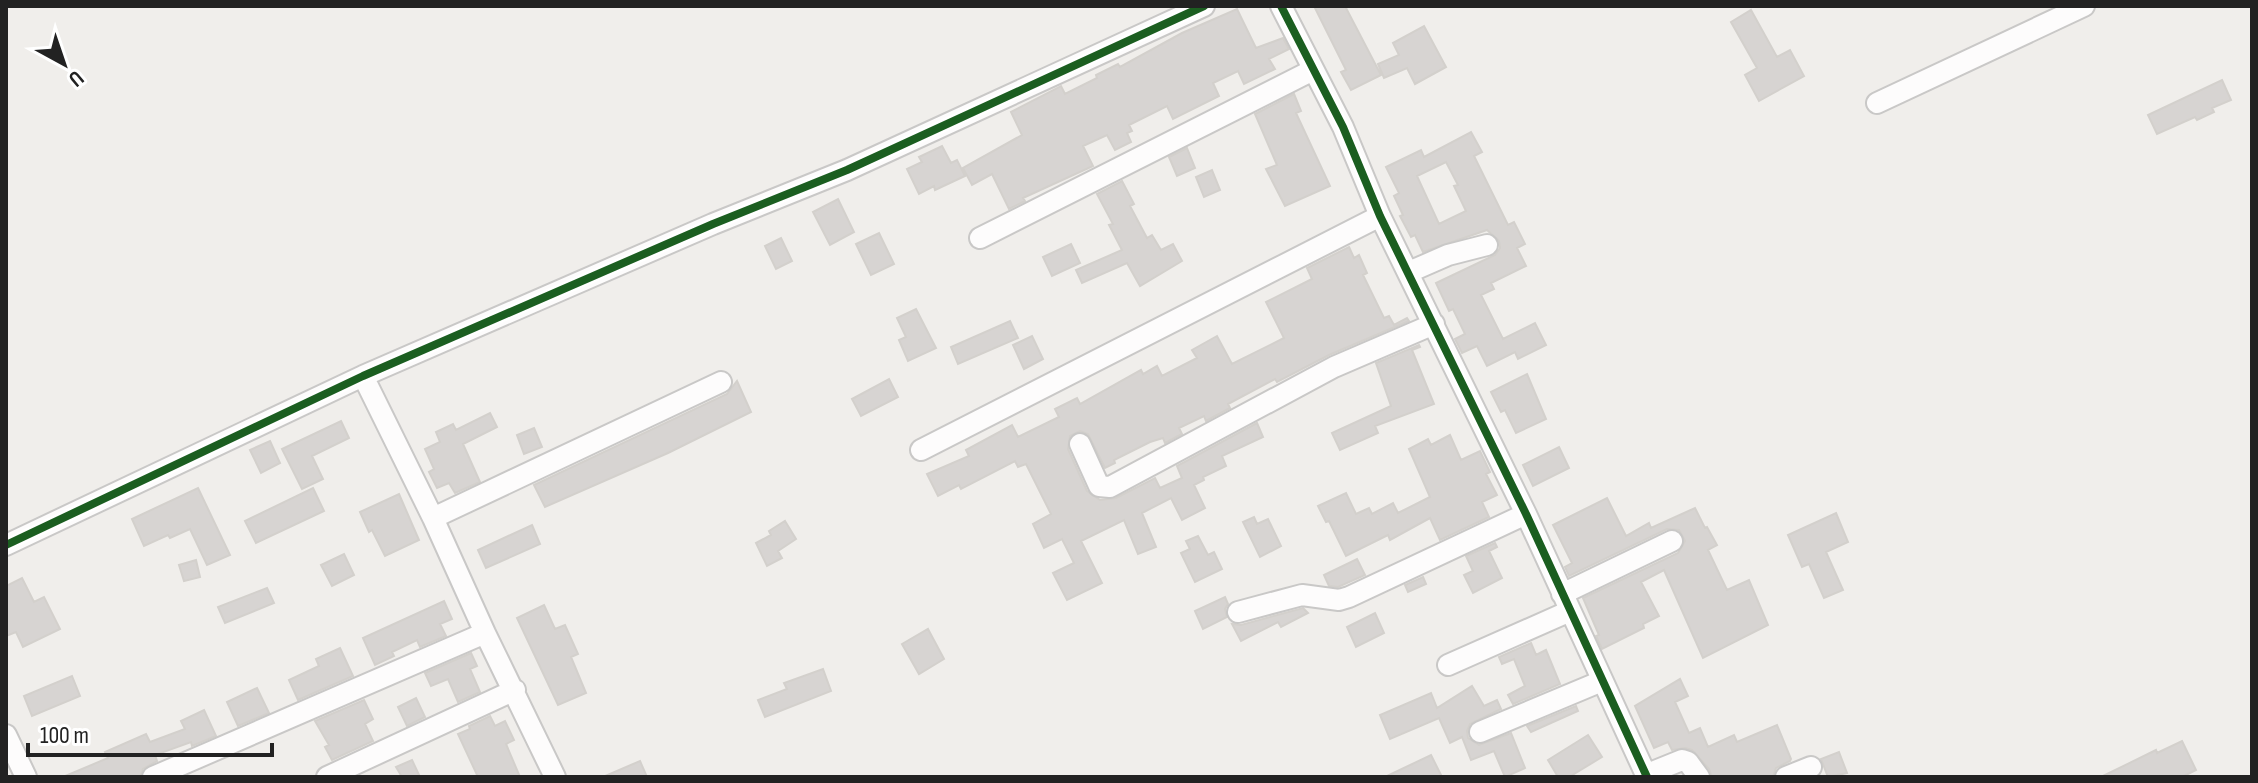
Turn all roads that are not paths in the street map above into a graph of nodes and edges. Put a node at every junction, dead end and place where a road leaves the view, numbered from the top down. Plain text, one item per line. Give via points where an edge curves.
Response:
1 (1204, 6) edge
2 (1281, 6) edge
3 (2084, 6) edge
4 (1313, 70) junction
5 (1877, 103) dead end
6 (1380, 216) junction
7 (980, 238) dead end
8 (1487, 245) dead end
9 (1409, 272) junction
10 (1434, 324) junction
11 (363, 376) junction
12 (721, 382) dead end
13 (1080, 444) dead end
14 (921, 450) dead end
15 (1526, 514) junction
16 (433, 518) junction
17 (1672, 541) dead end
18 (6, 545) edge
19 (1566, 603) junction
20 (1238, 612) dead end
21 (485, 633) junction
22 (1448, 665) dead end
23 (1602, 681) junction
24 (515, 690) junction
25 (1480, 732) dead end
26 (6, 735) edge
27 (1811, 767) dead end
28 (546, 774) edge
29 (1646, 776) edge
30 (26, 777) edge
31 (153, 777) edge
32 (327, 777) edge
33 (1699, 777) edge
34 (1786, 777) edge

1 - 11 street via 847,170
2 - 4 street
3 - 5 street
4 - 6 street
4 - 7 street
6 - 9 street
6 - 14 street
8 - 9 street
9 - 10 street
10 - 13 street via 1334,367 1110,487 1099,486 1094,479
10 - 15 street
11 - 16 street
11 - 18 street
12 - 16 street
15 - 19 street
15 - 20 street via 1349,597 1286,597
16 - 21 street
17 - 19 street
19 - 22 street
19 - 23 street
21 - 24 street
21 - 31 street
23 - 25 street
23 - 29 street
24 - 28 street
24 - 32 street
26 - 30 street
27 - 34 street
29 - 33 street via 1682,760

